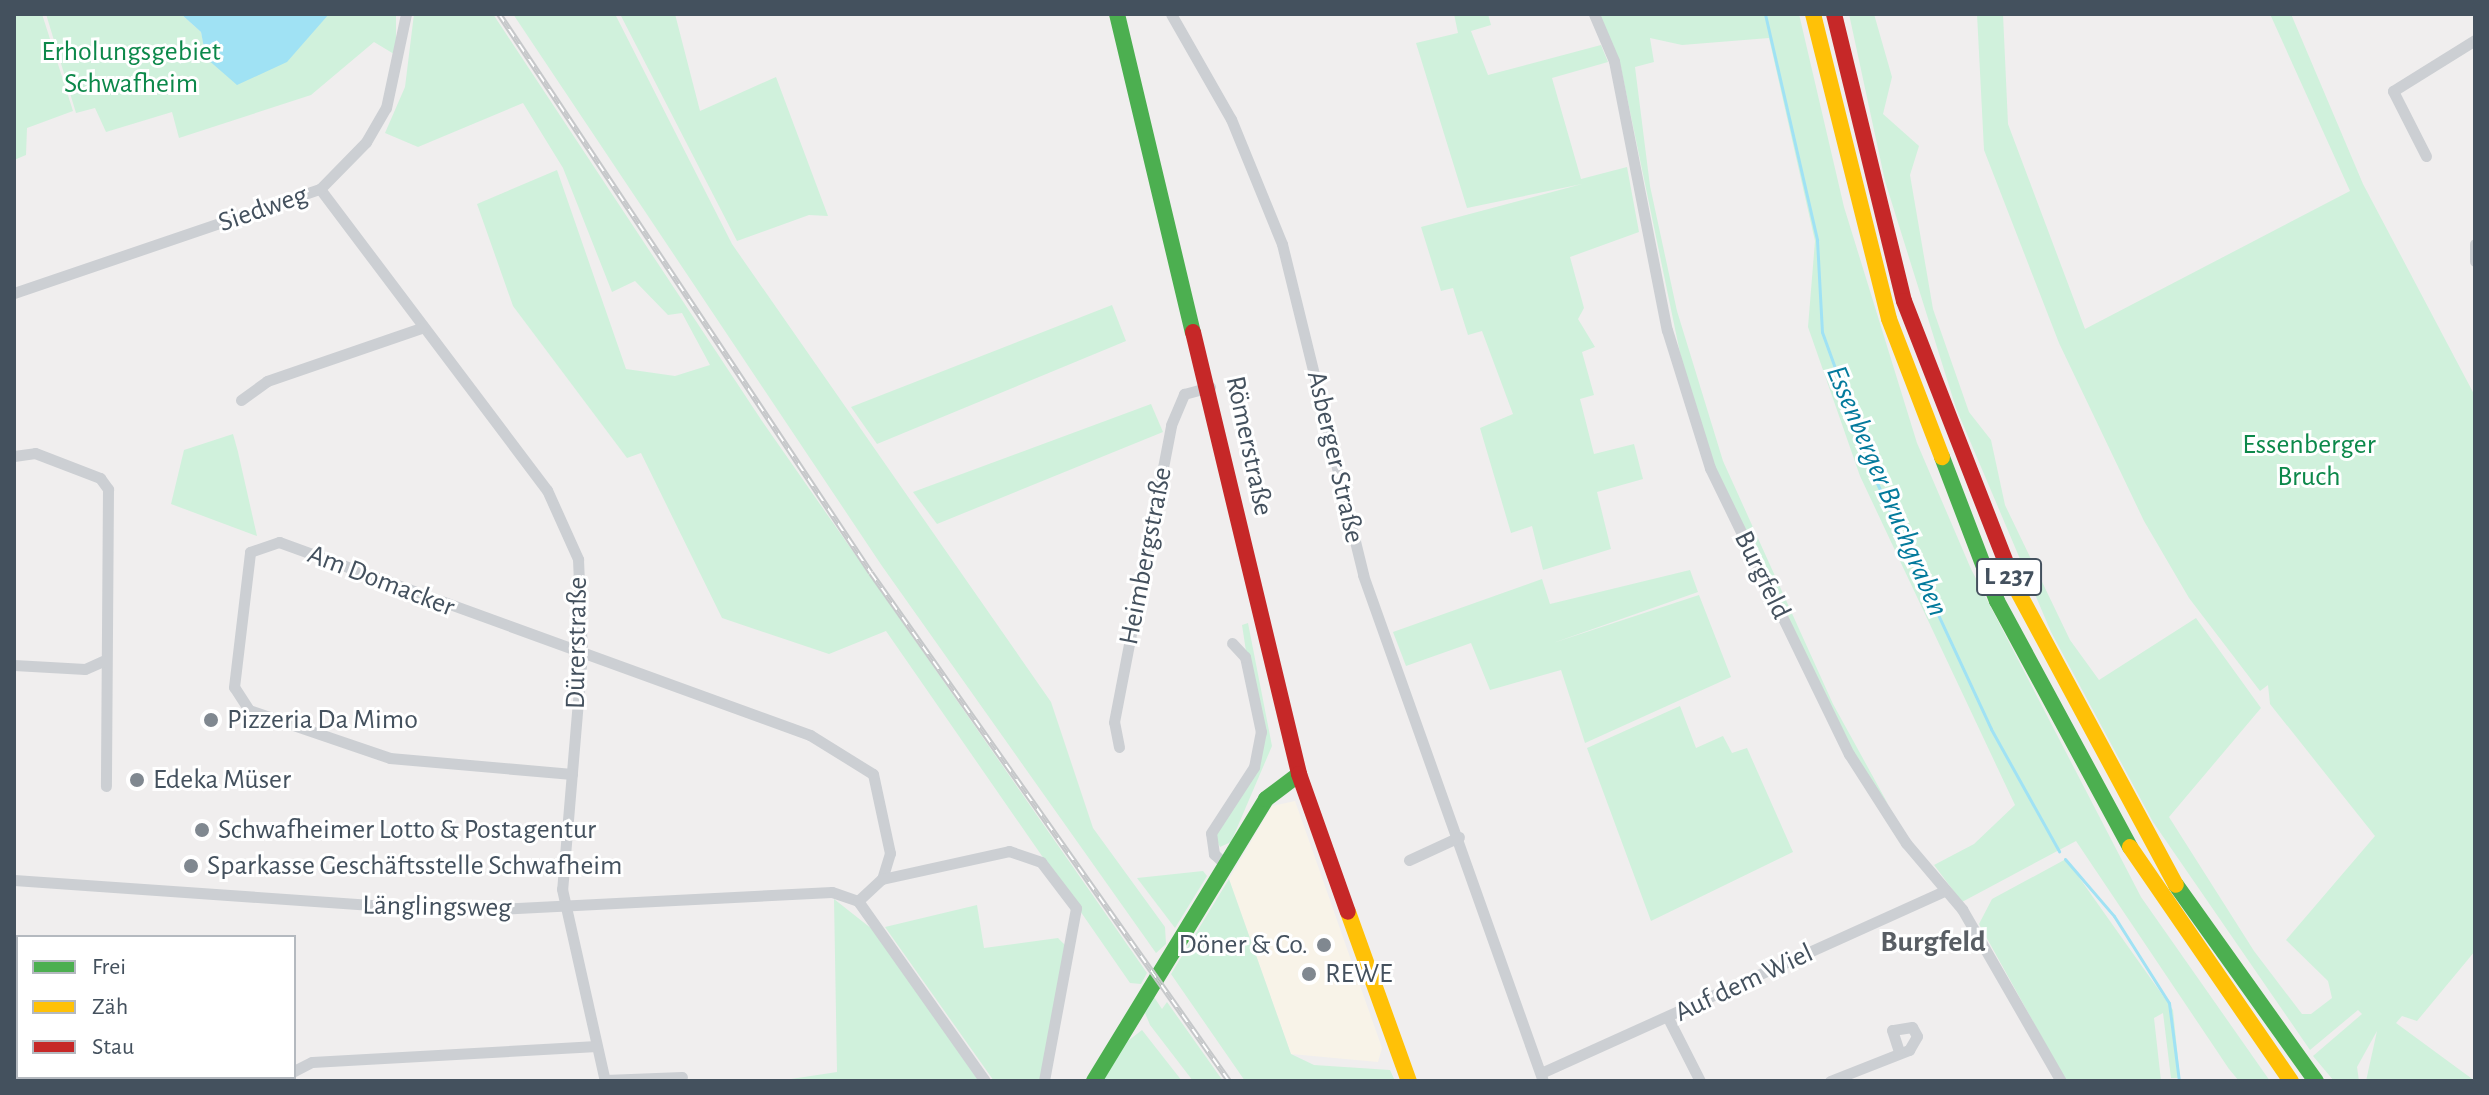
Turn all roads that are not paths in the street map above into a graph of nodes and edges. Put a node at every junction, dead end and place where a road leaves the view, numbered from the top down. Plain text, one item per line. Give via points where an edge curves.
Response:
1 (406, 14) edge
2 (1117, 14) edge
3 (1171, 14) edge
4 (1594, 14) edge
5 (1813, 14) edge
6 (1834, 14) edge
7 (2475, 40) edge
8 (2426, 156) dead end
9 (320, 189) junction
10 (2475, 244) edge
11 (2475, 261) edge
12 (14, 293) edge
13 (421, 328) junction
14 (1210, 387) junction
15 (241, 400) dead end
16 (14, 456) edge
17 (1232, 643) dead end
18 (582, 653) junction
19 (103, 661) junction
20 (14, 665) edge
21 (1119, 747) dead end
22 (572, 774) junction
23 (1299, 774) junction
24 (106, 786) dead end
25 (1459, 837) junction
26 (1409, 860) dead end
27 (1227, 866) junction
28 (882, 879) junction
29 (14, 880) edge
30 (1945, 891) junction
31 (858, 901) junction
32 (566, 907) junction
33 (1668, 1018) junction
34 (597, 1046) junction
35 (1898, 1049) dead end
36 (296, 1070) edge
37 (682, 1077) dead end
38 (1542, 1077) edge
39 (605, 1081) edge
40 (985, 1081) edge
41 (1044, 1081) edge
42 (1094, 1081) edge
43 (1409, 1081) edge
44 (1700, 1081) edge
45 (1830, 1081) edge
46 (2061, 1081) edge
47 (2291, 1081) edge
48 (2316, 1081) edge

1 - 9 street, Siedweg via 386,108 366,142
2 - 14 main road, Römerstraße
3 - 25 street, Asberger Straße via 1210,78 1286,255 1363,575
4 - 30 street, Burgfeld via 1614,61 1667,330 1710,468 1849,754
5 - 47 main road, L 237 via 1889,319 1991,587 2125,842
6 - 48 main road, L 237 via 1904,301 2021,603 2174,882
7 - 8 street via 2393,91
9 - 12 street, Siedweg
9 - 13 street, Dürerstraße
10 - 11 street
13 - 15 street via 267,381
13 - 18 street, Dürerstraße via 559,508 580,573
14 - 21 street, Heimbergstraße via 1184,394 1171,425 1114,722
14 - 23 main road, Römerstraße
16 - 19 street via 35,453 100,478 108,489 110,647
17 - 27 street via 1245,657 1261,732 1254,767 1211,833 1214,854
18 - 22 street, Dürerstraße
18 - 22 street, Am Domacker via 279,542 262,543 245,561 234,687 249,710 390,758
18 - 28 street, Am Domacker via 810,735 862,764 877,784 890,853
19 - 20 street via 85,669
19 - 24 street
22 - 32 street, Dürerstraße
23 - 27 main road via 1266,799
23 - 43 main road, Römerstraße
25 - 26 street
25 - 38 street, Asberger Straße
27 - 42 main road
28 - 31 street
28 - 41 street via 1009,851 1025,852 1049,871 1076,908
29 - 32 street, Länglingsweg via 378,908
30 - 33 street, Auf dem Wiel
30 - 46 street, Burgfeld
31 - 32 street, Länglingsweg via 816,890
31 - 40 street
32 - 34 street, Dürerstraße
33 - 38 street, Auf dem Wiel
33 - 44 street
34 - 36 street via 312,1062
34 - 39 street, Dürerstraße
35 - 45 street
37 - 39 street, Dürerstraße

